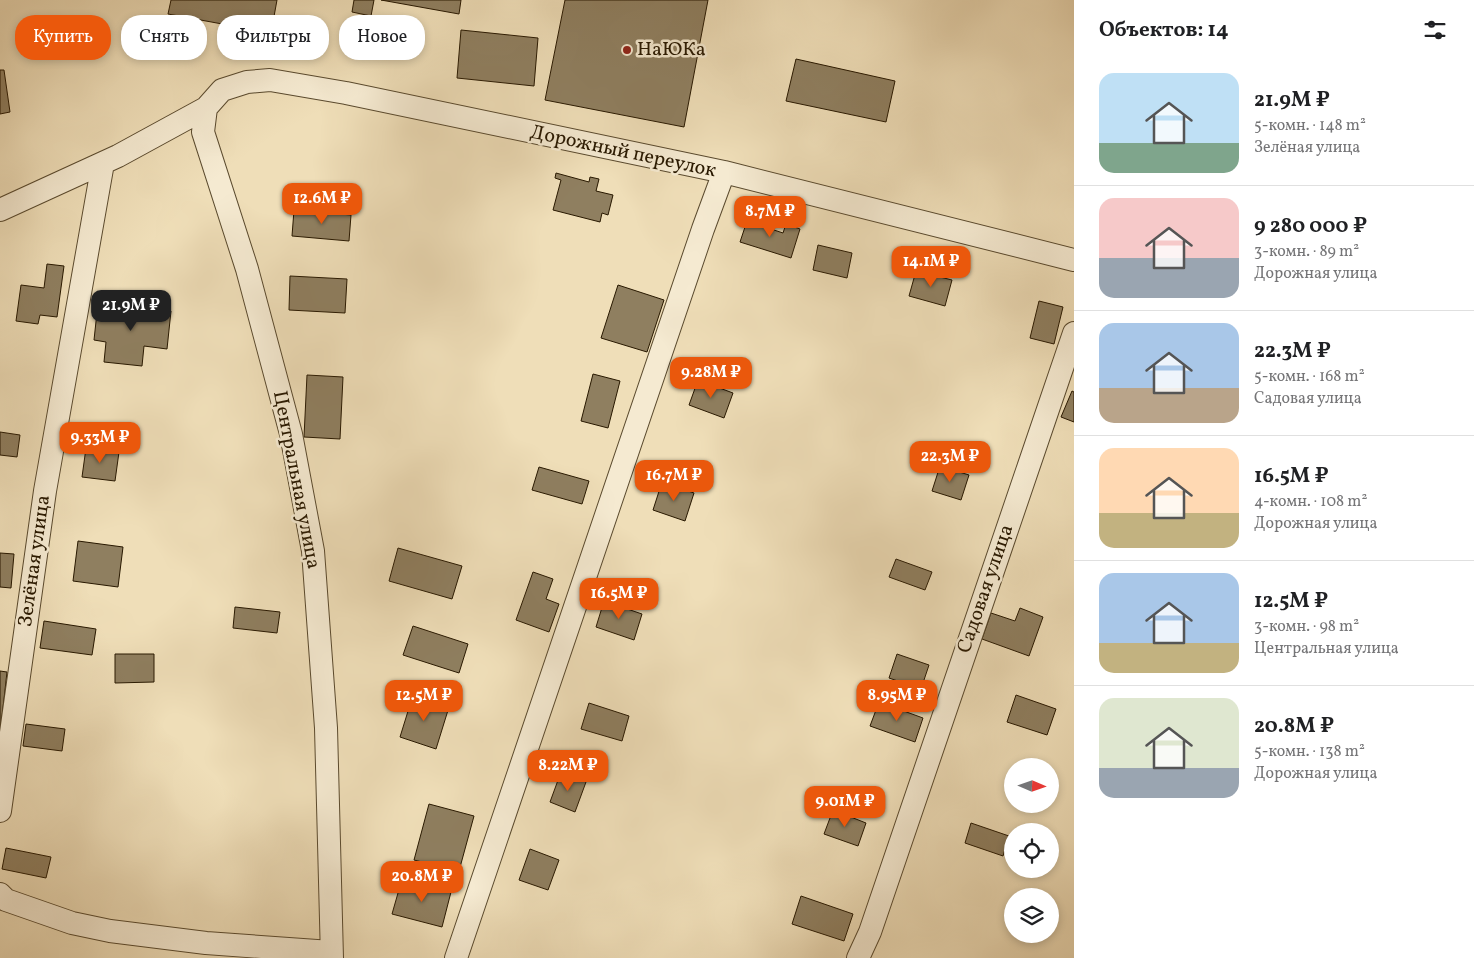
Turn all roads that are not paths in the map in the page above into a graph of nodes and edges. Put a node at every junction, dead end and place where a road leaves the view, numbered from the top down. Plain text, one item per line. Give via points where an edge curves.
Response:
1 (206, 108) junction
2 (103, 163) junction
3 (724, 172) junction
4 (0, 210) edge
5 (1074, 260) edge
6 (1074, 333) edge
7 (0, 811) edge
8 (2, 900) edge
9 (332, 955) edge
10 (456, 958) edge
11 (858, 958) edge

1 - 2 street, Дорожный переулок
1 - 3 street, Дорожный переулок via 222,90 247,82 270,80
1 - 9 street, Центральная улица via 204,132 247,269 291,434 313,551 326,728
2 - 4 street, Дорожный переулок
2 - 7 street, Зелёная улица via 45,492
3 - 5 street, Дорожный переулок
3 - 10 street
6 - 11 street, Садовая улица via 870,932
8 - 9 street via 72,923 110,931

